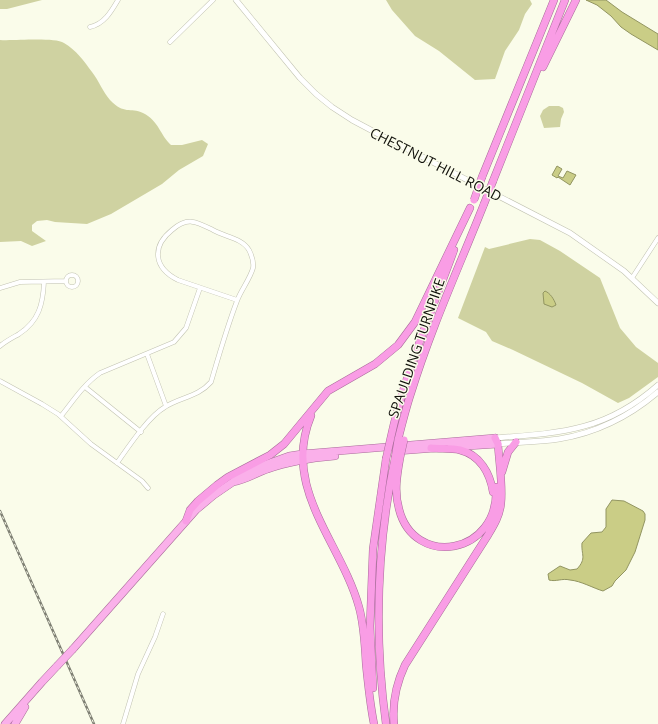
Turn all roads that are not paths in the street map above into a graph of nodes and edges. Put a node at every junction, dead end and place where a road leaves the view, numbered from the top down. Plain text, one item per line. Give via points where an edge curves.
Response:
1 (118, 0) edge
2 (213, 0) edge
3 (236, 0) edge
4 (554, 0) edge
5 (565, 0) edge
6 (576, 0) edge
7 (90, 27) dead end
8 (170, 42) dead end
9 (522, 106) junction
10 (470, 208) junction
11 (658, 238) edge
12 (632, 278) junction
13 (66, 281) dead end
14 (44, 282) junction
15 (0, 288) edge
16 (200, 288) junction
17 (237, 300) junction
18 (658, 303) edge
19 (0, 346) edge
20 (147, 354) junction
21 (0, 381) edge
22 (658, 385) edge
23 (85, 387) junction
24 (658, 392) edge
25 (316, 405) junction
26 (166, 406) junction
27 (61, 416) junction
28 (141, 432) junction
29 (496, 442) junction
30 (516, 442) junction
31 (432, 448) junction
32 (303, 456) junction
33 (398, 458) junction
34 (117, 463) junction
35 (148, 488) dead end
36 (501, 488) junction
37 (493, 513) junction
38 (186, 521) junction
39 (163, 614) dead end
40 (33, 693) junction
41 (5, 724) edge
42 (15, 724) edge
43 (122, 724) edge
44 (374, 724) edge
45 (377, 724) edge
46 (386, 724) edge
47 (394, 724) edge

1 - 7 street via 104,20
2 - 8 street
3 - 12 street, CHESTNUT HILL ROAD via 300,78 332,107 384,137 570,233
4 - 10 highway, SPAULDING TURNPIKE, bridge
5 - 9 highway, SPAULDING TURNPIKE
6 - 9 highway
9 - 33 highway, SPAULDING TURNPIKE, bridge via 419,370 411,393
10 - 25 highway via 415,322 406,334 379,361 328,391
10 - 45 highway, SPAULDING TURNPIKE, bridge via 426,321 402,394 386,459 373,549 371,588 371,663
11 - 12 street
12 - 18 street, CHESTNUT HILL ROAD
13 - 14 street
14 - 15 street via 20,282
14 - 19 street via 42,304 36,316 24,330
16 - 17 street
16 - 17 street via 170,276 157,256 159,246 167,233 187,221 201,224 240,241 249,251 253,269
16 - 20 street via 182,334 174,342
17 - 26 street via 211,382 204,390
20 - 23 street via 100,373
20 - 26 street
21 - 27 street
22 - 29 street via 630,406 588,426 571,431
23 - 27 street
23 - 28 street
24 - 30 street via 624,415 592,430 557,439
25 - 32 highway via 304,435
25 - 38 highway via 284,444 270,455 217,485 190,510
26 - 28 street via 155,414
27 - 34 street via 91,444
28 - 34 street
29 - 30 street
29 - 31 highway
29 - 32 highway
29 - 36 highway
29 - 37 highway via 496,505
30 - 36 highway via 506,457
31 - 32 highway
31 - 37 highway via 459,450 479,461 491,480
32 - 38 highway via 289,456 241,475 196,510
32 - 44 highway via 303,469 310,496 359,606
33 - 37 highway via 398,509 404,522 420,539 445,547 463,544 481,532
33 - 46 highway, SPAULDING TURNPIKE via 385,515 380,581 380,656
34 - 35 street
36 - 47 highway via 501,504 495,523 401,674 394,698
38 - 40 highway, bridge
39 - 43 street via 138,674
40 - 41 highway
40 - 42 highway

